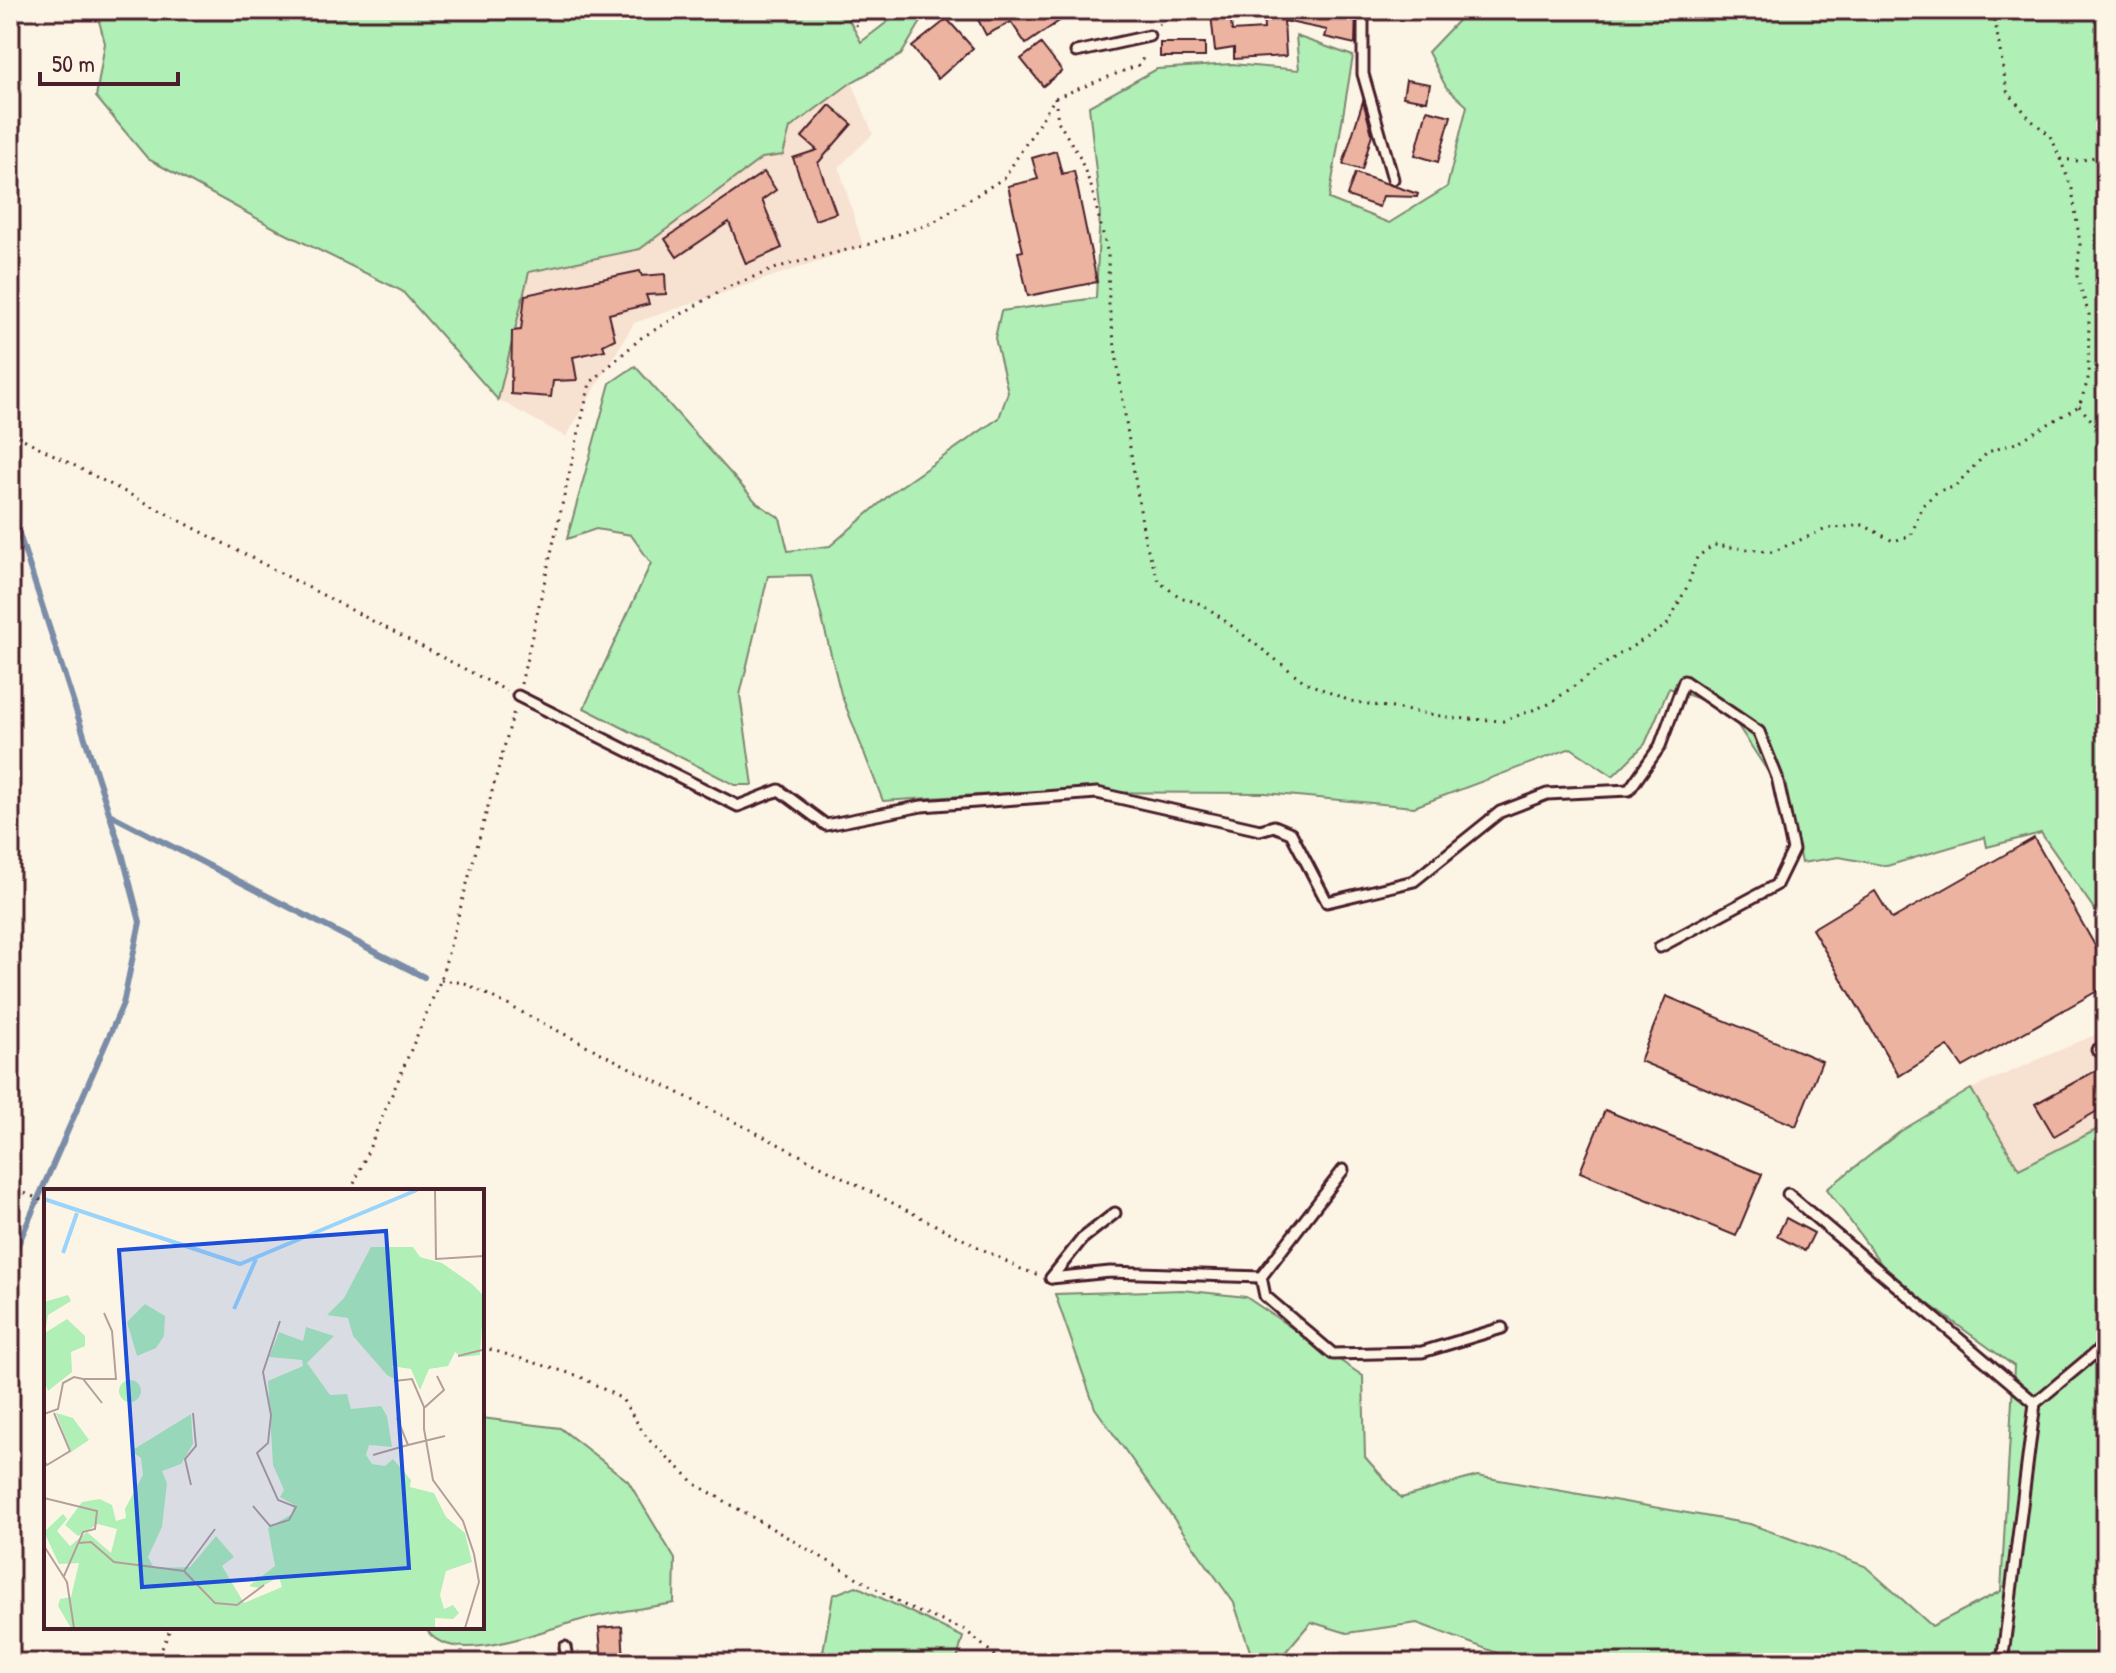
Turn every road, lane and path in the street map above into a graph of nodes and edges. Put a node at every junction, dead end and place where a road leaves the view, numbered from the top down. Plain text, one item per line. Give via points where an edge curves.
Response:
1 (860, 10) edge
2 (1171, 10) edge
3 (1363, 10) edge
4 (1993, 10) edge
5 (856, 26) dead end
6 (1149, 36) junction
7 (1076, 52) dead end
8 (1055, 98) junction
9 (2106, 154) edge
10 (2060, 159) junction
11 (1393, 179) dead end
12 (2079, 406) junction
13 (10, 432) edge
14 (2106, 437) edge
15 (518, 696) junction
16 (1660, 947) dead end
17 (441, 979) junction
18 (1343, 1170) dead end
19 (10, 1187) edge
20 (352, 1189) edge
21 (1788, 1194) dead end
22 (44, 1201) edge
23 (1115, 1213) dead end
24 (1261, 1277) junction
25 (1051, 1278) junction
26 (1502, 1328) dead end
27 (2106, 1344) edge
28 (484, 1348) edge
29 (2035, 1403) junction
30 (170, 1629) edge
31 (565, 1647) dead end
32 (156, 1663) edge
33 (568, 1663) edge
34 (1004, 1663) edge
35 (2002, 1663) edge

1 - 5 path
2 - 6 path
3 - 11 lane via 1363,74
4 - 10 path via 2007,91 2051,136
6 - 7 lane
6 - 8 path via 1141,64
8 - 12 path via 1058,121 1091,186 1108,254 1109,306 1128,435 1145,541 1159,582 1204,605 1305,682 1350,701 1503,721 1549,704 1667,625 1697,557 1714,545 1772,552 1826,529 1863,525 1893,541 1911,536 1922,506 1938,491 1954,487 1988,452 2016,443
8 - 15 path via 1004,178 932,223 725,288 641,338 590,383
9 - 10 path via 2079,161
10 - 12 path via 2072,189 2080,244 2077,276 2089,315 2088,380
12 - 14 path
13 - 15 path
15 - 16 lane via 738,806 779,790 826,825 922,806 1097,793 1260,830 1274,826 1291,833 1327,902 1414,881 1500,812 1547,794 1629,790 1660,746 1684,681 1759,732 1777,777 1793,850 1776,885
15 - 17 path
17 - 20 path
17 - 25 path via 465,983 1021,1269
18 - 24 lane
19 - 22 path
21 - 29 lane
23 - 25 lane via 1082,1239
24 - 25 lane via 1110,1272
24 - 26 lane via 1265,1296 1333,1354 1422,1352
27 - 29 lane
28 - 34 path via 579,1376 622,1399 647,1438 697,1485 911,1609 965,1630
29 - 35 lane
30 - 32 path
31 - 33 lane

